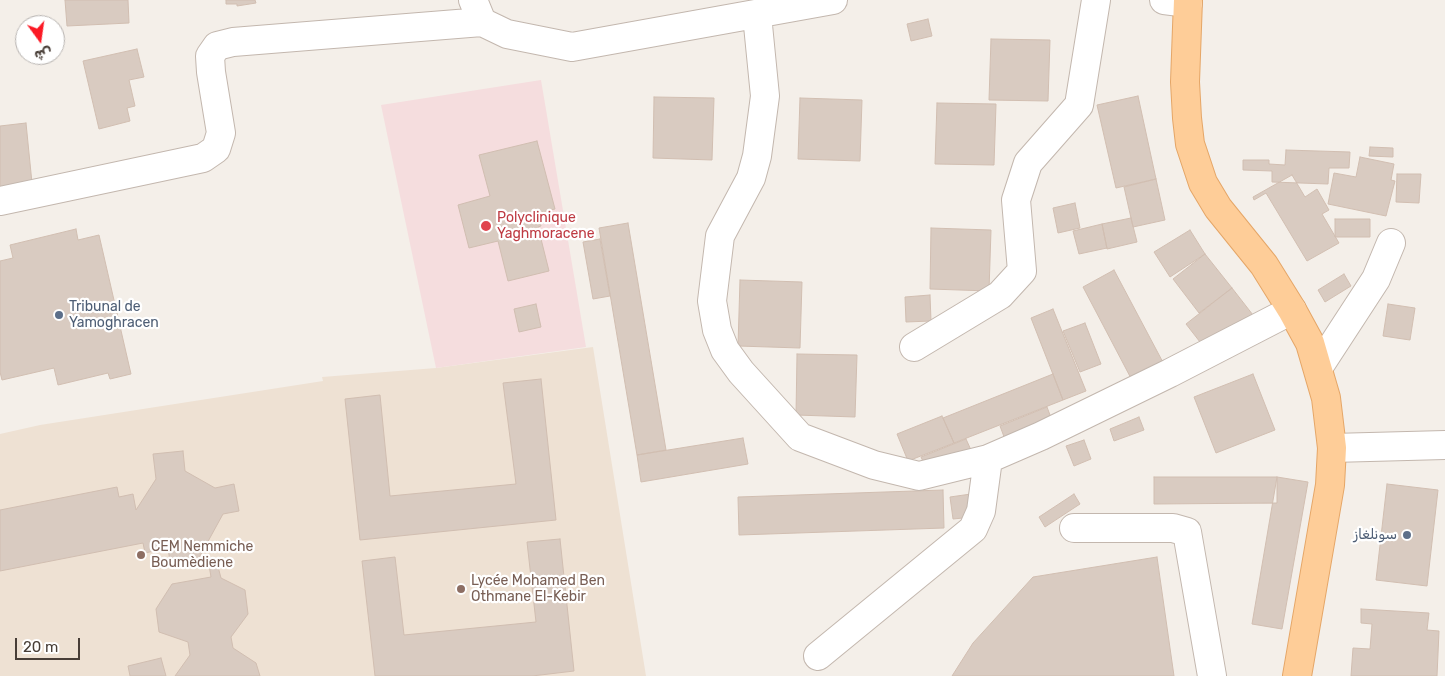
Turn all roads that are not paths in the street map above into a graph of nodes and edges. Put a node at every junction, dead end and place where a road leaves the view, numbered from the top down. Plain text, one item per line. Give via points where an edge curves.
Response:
1 (833, 0) edge
2 (1096, 0) edge
3 (1180, 1) edge
4 (724, 10) edge
5 (477, 11) edge
6 (757, 15) junction
7 (0, 201) edge
8 (1391, 243) dead end
9 (1292, 310) junction
10 (914, 347) dead end
11 (1318, 368) junction
12 (1445, 445) edge
13 (1332, 448) junction
14 (988, 459) junction
15 (1074, 528) dead end
16 (818, 656) dead end
17 (1212, 676) edge
18 (1297, 676) edge

1 - 6 street
2 - 10 street via 1079,105 1028,163 1016,200 1022,271 1000,295
3 - 9 main road via 1190,144 1203,183 1218,208 1264,265
4 - 5 street via 572,47 507,34
4 - 6 street
5 - 7 street via 218,46 210,56 222,133 216,149 203,158
6 - 14 street via 765,96 757,156 751,178 720,236 712,301 717,330 725,350 800,436 874,465 920,476
8 - 11 street via 1376,279
9 - 11 main road via 1310,343
9 - 14 street via 1152,382
11 - 13 main road via 1326,398
12 - 13 street
13 - 18 main road via 1330,484
14 - 16 street via 981,511 972,529
15 - 17 street via 1173,528 1188,532

